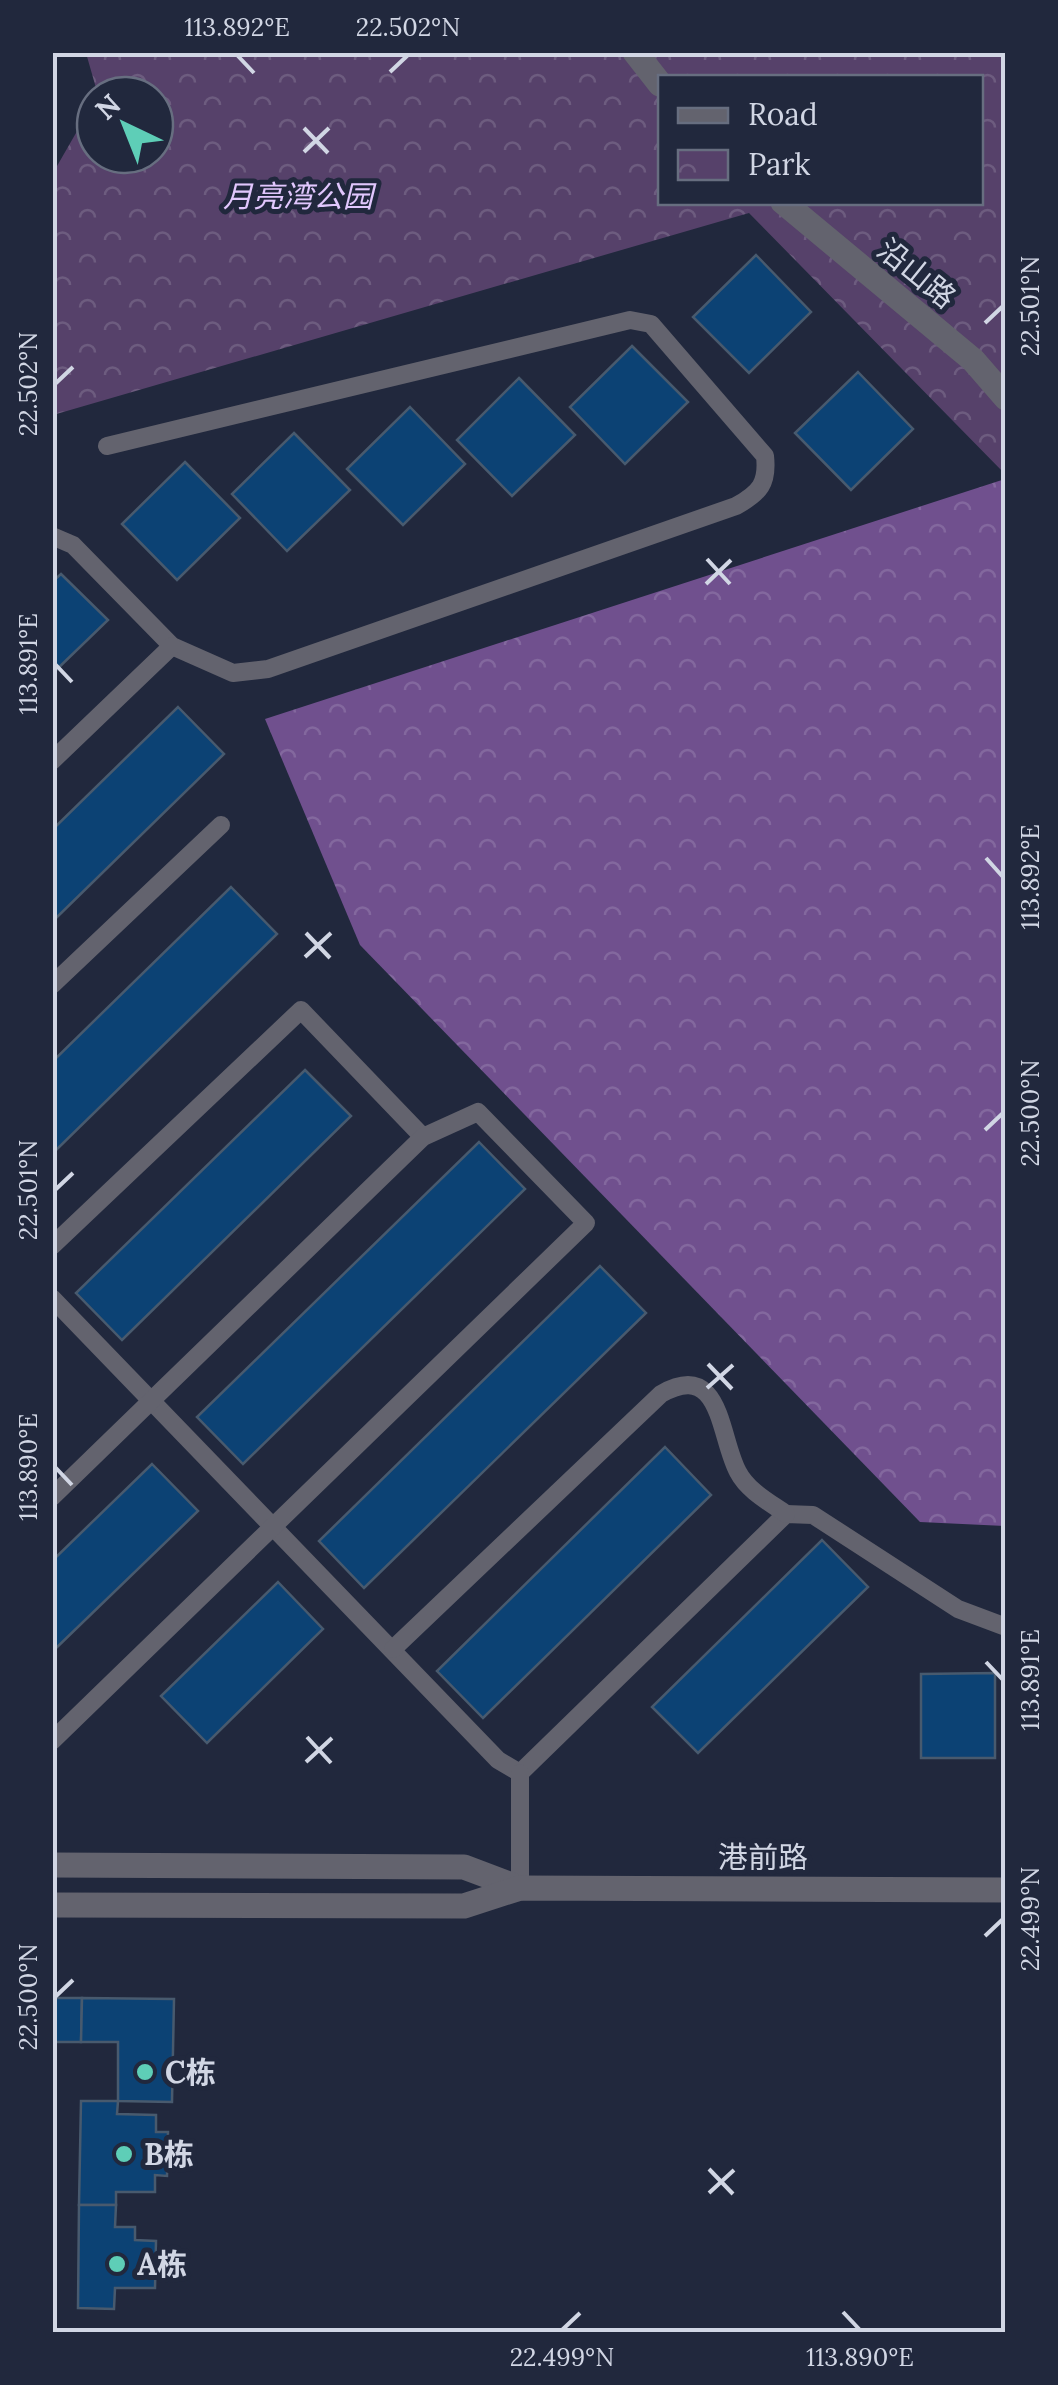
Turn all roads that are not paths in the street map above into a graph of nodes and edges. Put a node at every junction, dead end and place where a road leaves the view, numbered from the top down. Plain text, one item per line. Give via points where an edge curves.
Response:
1 (635, 52) edge
2 (658, 81) edge
3 (787, 205) edge
4 (1006, 398) edge
5 (107, 446) dead end
6 (52, 536) edge
7 (172, 646) junction
8 (52, 761) edge
9 (221, 825) dead end
10 (52, 985) edge
11 (423, 1137) junction
12 (52, 1246) edge
13 (52, 1298) edge
14 (152, 1401) junction
15 (52, 1497) edge
16 (786, 1514) junction
17 (274, 1526) junction
18 (1006, 1626) edge
19 (393, 1649) junction
20 (52, 1741) edge
21 (520, 1773) junction
22 (52, 1866) edge
23 (520, 1888) junction
24 (1006, 1890) edge
25 (52, 1905) edge

1 - 2 street
3 - 4 street, 沿山路 via 973,360
5 - 7 lane via 630,320 651,324 765,456 767,476 757,495 736,506 268,668 233,673
6 - 7 lane via 73,545
7 - 8 lane
9 - 10 lane
11 - 12 lane via 302,1010
11 - 14 lane
11 - 17 lane via 478,1112 586,1223
13 - 14 lane
14 - 15 lane
14 - 17 lane
16 - 18 lane via 813,1515 958,1609
16 - 19 lane via 738,1472 706,1392 676,1385
16 - 21 lane
17 - 19 lane
17 - 20 lane
19 - 21 lane via 498,1760
21 - 23 lane
22 - 23 street, 港前路 via 464,1867
23 - 24 street, 港前路
23 - 25 street, 港前路 via 464,1906

